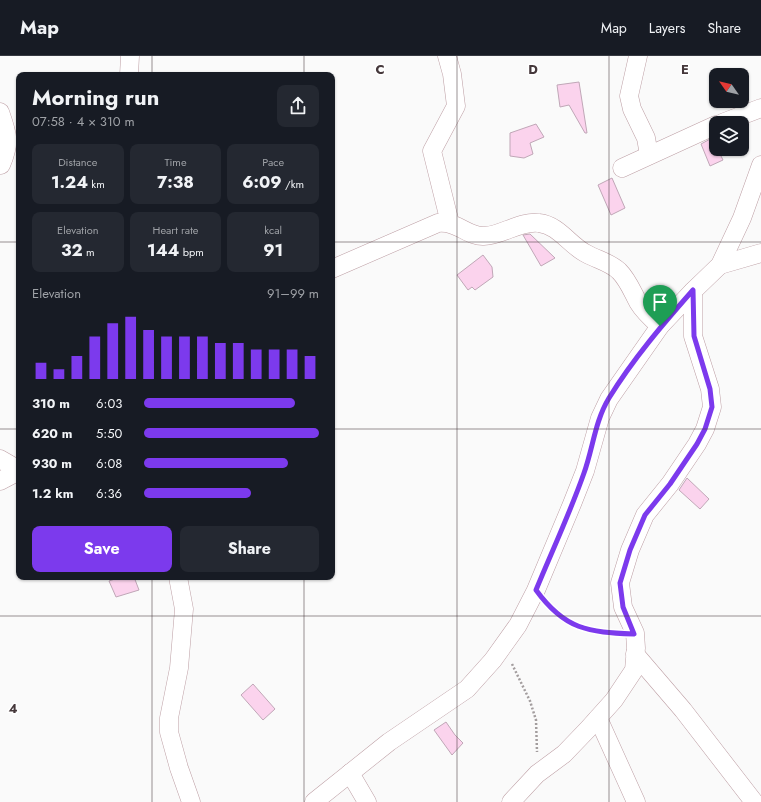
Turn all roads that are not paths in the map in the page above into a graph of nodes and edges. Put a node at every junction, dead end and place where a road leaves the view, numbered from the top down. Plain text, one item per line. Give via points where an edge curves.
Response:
1 (130, 56) edge
2 (447, 56) edge
3 (638, 56) edge
4 (130, 72) edge
5 (761, 108) edge
6 (0, 112) edge
7 (740, 116) edge
8 (709, 128) edge
9 (649, 155) junction
10 (1, 165) edge
11 (761, 165) edge
12 (622, 168) dead end
13 (450, 223) junction
14 (761, 253) edge
15 (720, 265) junction
16 (335, 268) edge
17 (693, 290) junction
18 (660, 326) junction
19 (0, 459) edge
20 (16, 469) edge
21 (16, 473) edge
22 (0, 481) edge
23 (179, 580) edge
24 (635, 654) junction
25 (598, 718) junction
26 (350, 774) junction
27 (191, 802) edge
28 (314, 802) edge
29 (367, 802) edge
30 (511, 802) edge
31 (636, 802) edge
32 (754, 802) edge

1 - 4 street
2 - 13 street via 456,106 432,151
3 - 9 street via 629,96 632,109 646,138
5 - 7 street
6 - 10 street via 9,138
8 - 9 street
9 - 12 street
11 - 15 street via 742,218
13 - 16 street via 438,223
13 - 18 street via 482,237 539,223 558,231 574,246 604,260 619,271 648,316
14 - 15 street
15 - 17 street
17 - 18 street
17 - 24 street via 694,336 710,389 712,407 697,444 645,515 630,550 620,583 623,607 634,634
18 - 26 street via 606,405 572,504 536,590 518,625 493,660 467,689 389,742
19 - 20 street
21 - 22 street
23 - 27 street via 184,609 179,668 169,718 179,768
24 - 25 street via 634,670
24 - 32 street via 684,710
25 - 30 street via 564,754 537,774
25 - 31 street
26 - 28 street
26 - 29 street

